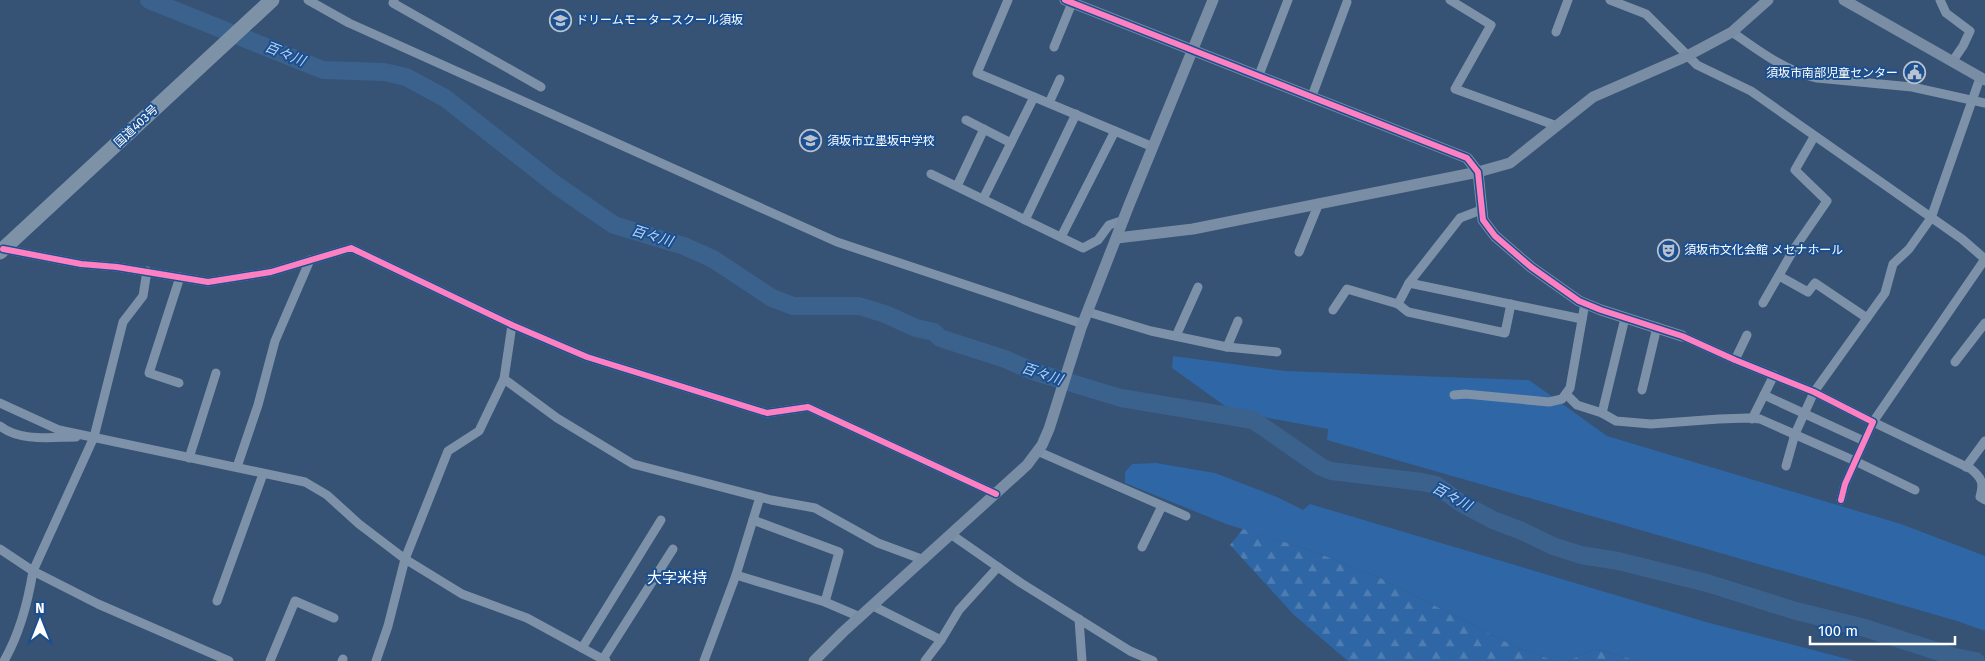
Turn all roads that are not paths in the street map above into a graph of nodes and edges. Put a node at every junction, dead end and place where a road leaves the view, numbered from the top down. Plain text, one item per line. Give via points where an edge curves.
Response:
1 (272, 0) edge
2 (308, 0) edge
3 (394, 0) edge
4 (1008, 0) edge
5 (1213, 0) edge
6 (1288, 0) edge
7 (1450, 0) edge
8 (1568, 0) edge
9 (1610, 0) edge
10 (1768, 0) edge
11 (1844, 0) edge
12 (1940, 0) edge
13 (1068, 1) edge
14 (1348, 2) dead end
15 (1556, 32) dead end
16 (1732, 32) junction
17 (1054, 47) dead end
18 (1193, 49) junction
19 (1687, 56) junction
20 (1952, 62) junction
21 (1259, 75) junction
22 (1060, 79) dead end
23 (1983, 79) edge
24 (541, 87) dead end
25 (1312, 96) junction
26 (1034, 97) junction
27 (1972, 101) junction
28 (1049, 103) junction
29 (1985, 103) edge
30 (1076, 114) junction
31 (966, 120) dead end
32 (1557, 126) junction
33 (984, 129) junction
34 (1115, 131) junction
35 (1814, 136) junction
36 (1011, 143) junction
37 (1153, 147) junction
38 (1478, 172) junction
39 (931, 174) dead end
40 (957, 186) junction
41 (983, 199) junction
42 (1319, 203) junction
43 (1481, 210) junction
44 (1931, 218) junction
45 (1025, 220) junction
46 (1124, 220) junction
47 (1061, 237) junction
48 (1117, 238) junction
49 (2, 251) edge
50 (1299, 252) dead end
51 (1985, 259) edge
52 (310, 260) junction
53 (147, 271) junction
54 (1779, 276) junction
55 (180, 277) junction
56 (1409, 282) junction
57 (1198, 287) dead end
58 (1585, 303) junction
59 (1764, 303) dead end
60 (1398, 304) junction
61 (1511, 304) junction
62 (1333, 310) dead end
63 (1088, 312) junction
64 (1625, 318) junction
65 (1867, 318) junction
66 (1582, 319) junction
67 (1238, 321) dead end
68 (1985, 323) edge
69 (512, 325) junction
70 (1082, 326) junction
71 (1657, 326) junction
72 (1747, 335) dead end
73 (1176, 336) junction
74 (1682, 336) joint
75 (1227, 347) junction
76 (1277, 352) dead end
77 (1734, 360) junction
78 (1955, 362) dead end
79 (216, 373) dead end
80 (1774, 375) junction
81 (504, 379) junction
82 (179, 383) dead end
83 (1642, 390) dead end
84 (1814, 392) junction
85 (1566, 394) junction
86 (1764, 394) junction
87 (1454, 395) dead end
88 (0, 403) edge
89 (1602, 413) junction
90 (1804, 414) junction
91 (1752, 418) junction
92 (1873, 422) junction
93 (0, 426) edge
94 (1795, 434) junction
95 (94, 437) junction
96 (1864, 441) junction
97 (1985, 441) edge
98 (1037, 451) junction
99 (189, 458) junction
100 (1855, 461) junction
101 (1786, 466) dead end
102 (1966, 466) junction
103 (237, 467) junction
104 (263, 474) junction
105 (1914, 490) dead end
106 (996, 494) junction
107 (760, 497) junction
108 (1841, 500) dead end
109 (1985, 500) edge
110 (1162, 506) junction
111 (1186, 516) dead end
112 (662, 520) dead end
113 (753, 520) junction
114 (952, 535) junction
115 (1142, 541) dead end
116 (0, 549) edge
117 (673, 549) dead end
118 (405, 559) junction
119 (924, 560) junction
120 (998, 567) junction
121 (33, 571) junction
122 (736, 575) junction
123 (217, 601) dead end
124 (826, 602) junction
125 (873, 606) junction
126 (860, 617) junction
127 (334, 618) dead end
128 (1079, 619) junction
129 (941, 640) junction
130 (582, 648) junction
131 (604, 660) edge
132 (4, 661) edge
133 (228, 661) edge
134 (270, 661) edge
135 (376, 661) edge
136 (704, 661) edge
137 (814, 661) edge
138 (925, 661) edge
139 (1082, 661) edge
140 (1152, 661) edge

1 - 49 highway, 国道403号
2 - 70 street via 348,23 837,242
3 - 24 street via 393,3
4 - 26 street via 977,73
5 - 18 street
6 - 21 street
7 - 32 street via 1492,25 1455,89
8 - 15 street
9 - 19 street via 1646,14
10 - 16 street
11 - 20 street
12 - 20 street via 1946,13 1970,31
13 - 17 street
13 - 18 street
14 - 25 street
16 - 19 street
16 - 27 street via 1764,55 1802,75 1912,87
18 - 21 street
18 - 37 street
19 - 32 street via 1593,97
19 - 35 street via 1697,66 1751,91
20 - 23 street
21 - 25 street
22 - 28 street
23 - 27 street
25 - 38 street via 1468,158
26 - 28 street
26 - 36 street
27 - 29 street
27 - 44 street
28 - 30 street
30 - 34 street
30 - 45 street
31 - 33 street
32 - 38 street via 1510,163
33 - 36 street
33 - 40 street
34 - 37 street
34 - 47 street
35 - 44 street
35 - 54 street via 1795,170 1827,202
36 - 41 street
37 - 46 street
38 - 42 street
38 - 43 street
39 - 40 street
40 - 41 street
41 - 45 street
42 - 48 street via 1193,229
42 - 50 street
43 - 56 street via 1460,218
43 - 58 street via 1483,220 1495,236 1531,267
44 - 51 street
44 - 65 street via 1893,264 1885,293
45 - 47 street
46 - 47 street via 1109,225 1098,240 1083,248
46 - 48 street
48 - 63 street
49 - 53 street
51 - 92 street
52 - 55 street via 271,272 208,282
52 - 69 street via 351,248
52 - 103 street via 275,341
53 - 55 street
53 - 95 street via 143,296 123,322
54 - 59 street
54 - 65 street via 1808,292 1815,283
55 - 82 street via 149,373
56 - 60 street
56 - 61 street
57 - 73 street
58 - 64 street
58 - 66 street
60 - 61 street via 1408,312 1506,333
60 - 62 street via 1346,289
61 - 66 street
63 - 70 street
63 - 73 street
64 - 71 street
64 - 89 street
65 - 84 street
66 - 85 street via 1570,388
67 - 75 street
68 - 78 street
69 - 81 street
69 - 106 street via 587,357 767,413 808,407
70 - 98 street via 1049,429
71 - 74 street
71 - 83 street
72 - 77 street
73 - 75 street
74 - 77 street
75 - 76 street
77 - 80 street
79 - 99 street
80 - 84 street
80 - 86 street
81 - 107 street via 557,418 633,464
81 - 118 street via 479,431 448,451
84 - 90 street
84 - 92 street
85 - 87 street via 1562,399 1549,402
85 - 89 street via 1577,405
86 - 90 street
86 - 91 street
88 - 95 street via 59,430
89 - 91 street via 1616,421 1650,424
90 - 94 street
90 - 96 street
91 - 94 street
92 - 96 street
92 - 102 street
93 - 95 street via 31,438
94 - 100 street
94 - 101 street
95 - 99 street
95 - 121 street
96 - 100 street
97 - 102 street
98 - 106 street
98 - 110 street
99 - 103 street
100 - 105 street
100 - 108 street
102 - 109 street via 1980,477 1983,485 1980,497
103 - 104 street
104 - 118 street via 305,482 327,495
104 - 123 street
106 - 114 street
107 - 113 street
107 - 119 street via 815,508 878,543
110 - 111 street
110 - 115 street
112 - 130 street
113 - 122 street
113 - 124 street via 839,552
114 - 119 street
114 - 120 street
116 - 121 street
117 - 131 street
118 - 130 street via 462,594 528,618
118 - 135 street
119 - 125 street
120 - 128 street
120 - 129 street via 959,610
121 - 132 street via 20,625
121 - 133 street via 98,604
122 - 124 street
122 - 136 street
124 - 126 street
125 - 126 street
125 - 129 street
126 - 137 street
127 - 134 street via 295,601
128 - 139 street
128 - 140 street
129 - 138 street
130 - 131 street

